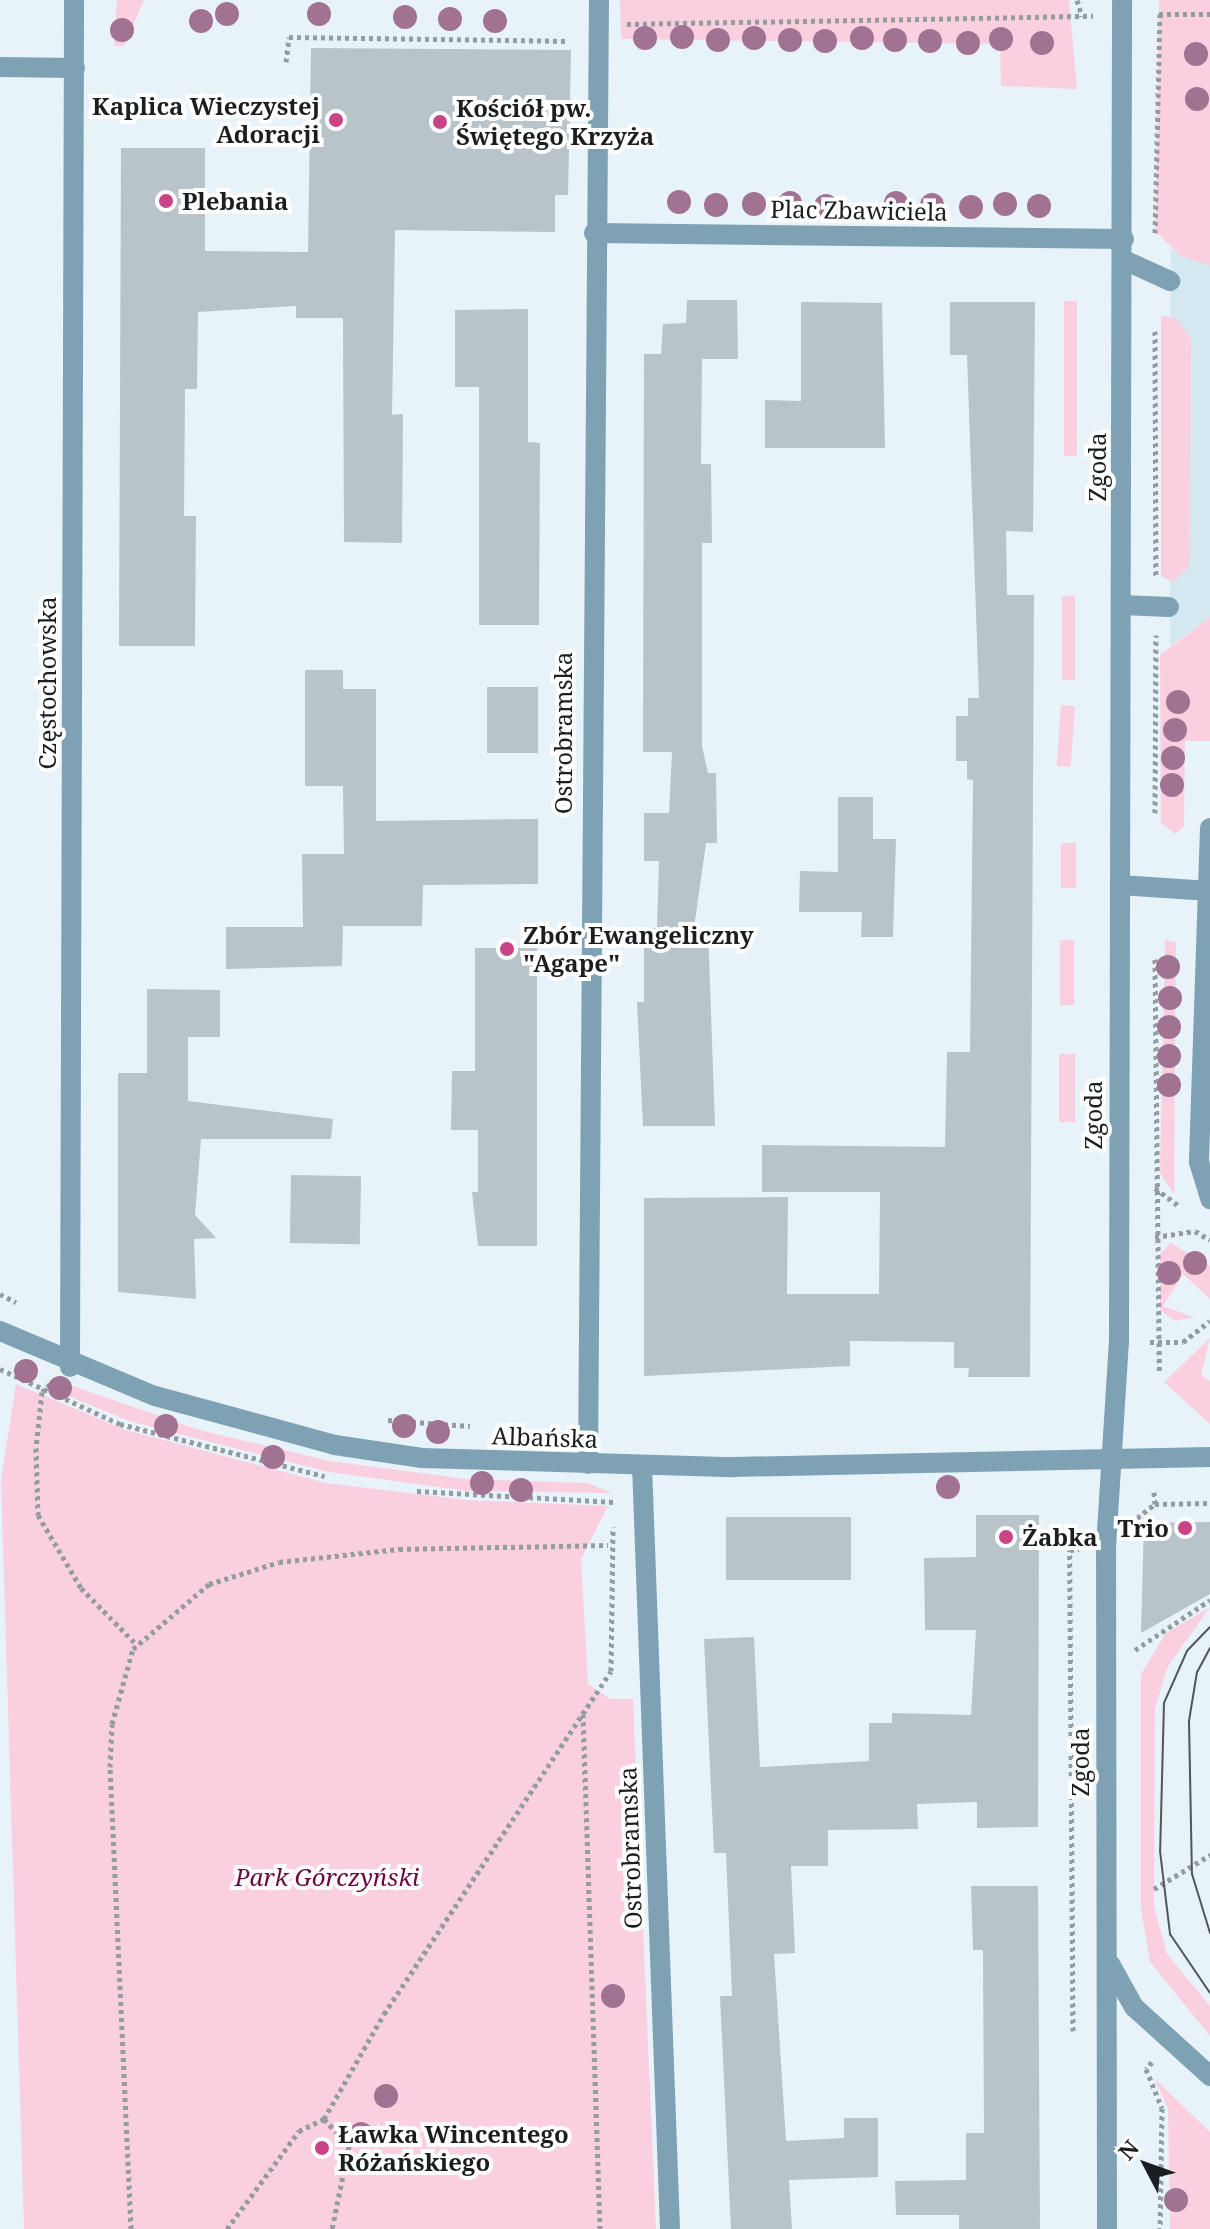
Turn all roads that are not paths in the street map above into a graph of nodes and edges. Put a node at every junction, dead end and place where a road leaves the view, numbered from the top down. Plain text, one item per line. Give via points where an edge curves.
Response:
1 (74, 0) edge
2 (1122, 0) edge
3 (599, 1) edge
4 (0, 67) edge
5 (75, 68) junction
6 (594, 233) junction
7 (1124, 239) junction
8 (1124, 260) junction
9 (1162, 277) road end
10 (1122, 605) junction
11 (1162, 607) road end
12 (1210, 828) edge
13 (1120, 885) junction
14 (1207, 889) edge
15 (1206, 952) edge
16 (1206, 1014) edge
17 (1205, 1077) edge
18 (1205, 1143) edge
19 (1210, 1199) edge
20 (0, 1331) edge
21 (70, 1367) junction
22 (1210, 1457) edge
23 (1109, 1461) junction
24 (588, 1464) junction
25 (642, 1465) junction
26 (1107, 1954) junction
27 (1210, 2076) edge
28 (670, 2229) edge
29 (1107, 2229) edge

1 - 5 street, Częstochowska
2 - 7 street, Zgoda
3 - 6 street, Ostrobramska
4 - 5 street
5 - 21 street, Częstochowska
6 - 7 street, Plac Zbawiciela
6 - 24 street, Ostrobramska
7 - 8 street, Zgoda
8 - 9 street
8 - 10 street, Zgoda
10 - 11 street
10 - 13 street, Zgoda
12 - 14 street
13 - 14 street
13 - 23 street, Zgoda via 1119,1342
14 - 15 street
15 - 16 street
16 - 17 street
17 - 18 street
18 - 19 street
20 - 21 street, Albańska
21 - 24 street, Albańska via 335,1445 422,1458
22 - 23 street, Albańska
23 - 25 street, Albańska
23 - 26 street, Zgoda
24 - 25 street, Albańska
25 - 28 street, Ostrobramska
26 - 27 street via 1134,2007
26 - 29 street, Zgoda

